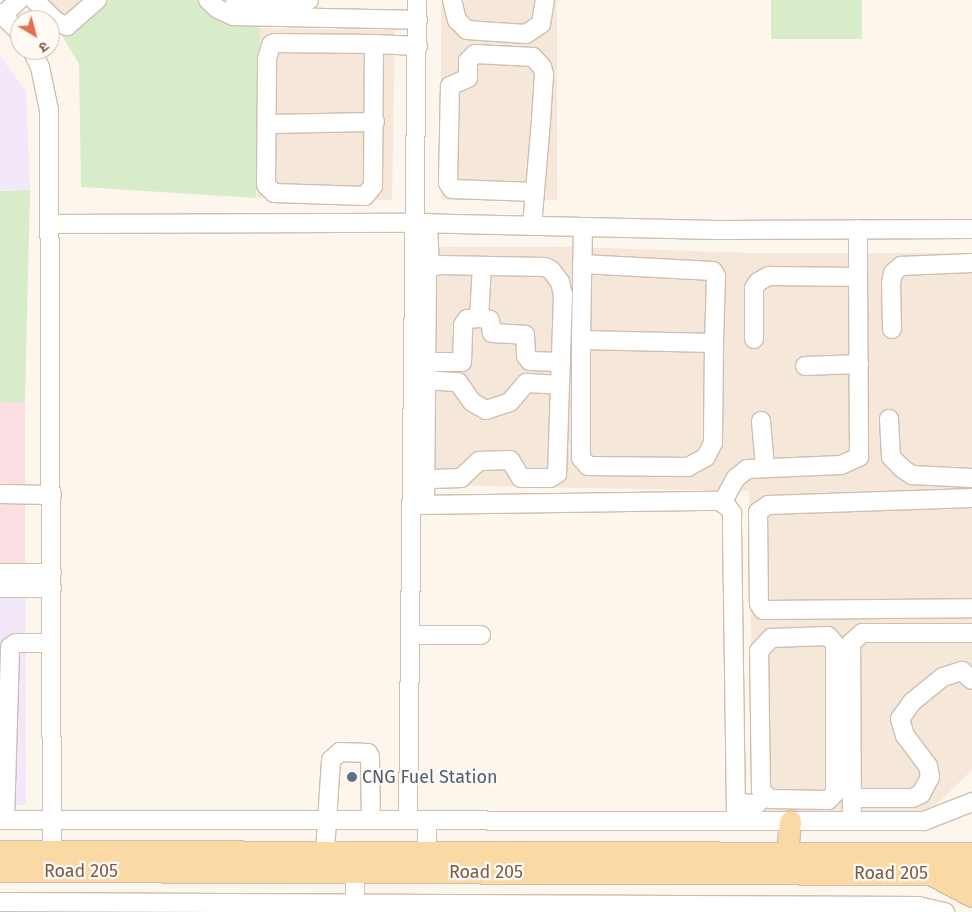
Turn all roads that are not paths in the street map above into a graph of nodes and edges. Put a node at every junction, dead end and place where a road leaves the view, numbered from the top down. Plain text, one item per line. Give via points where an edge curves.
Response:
1 (19, 0) edge
2 (34, 0) edge
3 (97, 0) edge
4 (208, 0) edge
5 (235, 0) edge
6 (309, 0) edge
7 (417, 0) edge
8 (452, 0) edge
9 (545, 0) edge
10 (1, 14) edge
11 (418, 20) junction
12 (374, 44) junction
13 (418, 46) junction
14 (36, 60) edge
15 (375, 122) junction
16 (267, 124) junction
17 (535, 192) junction
18 (420, 223) junction
19 (51, 224) junction
20 (532, 226) junction
21 (583, 227) junction
22 (858, 229) junction
23 (972, 229) edge
24 (972, 263) edge
25 (582, 264) junction
26 (482, 266) junction
27 (430, 268) junction
28 (858, 277) junction
29 (479, 318) junction
30 (892, 329) dead end
31 (754, 339) dead end
32 (581, 340) junction
33 (714, 344) junction
34 (426, 362) junction
35 (561, 362) junction
36 (859, 364) junction
37 (805, 366) dead end
38 (426, 380) junction
39 (560, 385) junction
40 (889, 419) dead end
41 (761, 421) dead end
42 (765, 468) junction
43 (972, 478) edge
44 (425, 480) junction
45 (0, 494) edge
46 (52, 495) junction
47 (972, 498) edge
48 (722, 503) junction
49 (418, 505) junction
50 (0, 573) edge
51 (52, 581) junction
52 (12, 583) edge
53 (972, 608) edge
54 (972, 633) edge
55 (410, 635) junction
56 (481, 635) dead end
57 (51, 643) junction
58 (4, 669) edge
59 (972, 680) edge
60 (3, 787) edge
61 (765, 796) junction
62 (852, 798) junction
63 (972, 802) edge
64 (736, 812) junction
65 (329, 819) junction
66 (2, 820) edge
67 (50, 820) junction
68 (371, 820) junction
69 (408, 820) junction
70 (427, 820) junction
71 (790, 821) junction
72 (852, 821) junction
73 (972, 841) edge
74 (0, 851) edge
75 (52, 851) junction
76 (324, 851) junction
77 (427, 852) junction
78 (787, 852) junction
79 (944, 853) junction
80 (972, 853) edge
81 (0, 871) edge
82 (355, 872) junction
83 (928, 873) junction
84 (972, 874) edge
85 (972, 896) edge
86 (0, 902) edge
87 (150, 906) junction
88 (355, 908) edge
89 (503, 908) edge
90 (641, 909) edge
91 (670, 909) edge
92 (14, 912) edge
93 (182, 912) edge
94 (945, 912) edge

1 - 10 street
2 - 3 street via 57,22 67,26
4 - 11 street via 233,16
5 - 6 street via 300,6
7 - 11 street
8 - 9 street via 457,20 467,30 526,34 541,24
11 - 13 street
12 - 13 street
12 - 15 street
12 - 16 street via 271,45 267,50
13 - 18 street
14 - 19 street via 49,110
15 - 16 street
15 - 16 street via 376,179 365,196 280,194 270,190 266,185
17 - 17 street via 542,68 533,57 475,54 468,61 468,78 450,86 450,187
17 - 20 street
18 - 19 street
18 - 20 street
18 - 27 street
18 - 49 street
19 - 46 street
20 - 21 street
21 - 22 street
21 - 25 street
22 - 23 street
22 - 28 street
24 - 30 street via 901,266 893,273 891,283
25 - 32 street
25 - 33 street via 713,271 716,276
26 - 27 street via 439,265
26 - 29 street
26 - 35 street via 545,267 556,276 563,295
27 - 34 street via 427,274
28 - 31 street via 763,278 754,288
28 - 36 street
29 - 34 street via 467,319 463,325 462,362
29 - 35 street via 490,320 492,333 525,335 526,356 530,361
32 - 33 street
32 - 33 street via 581,458 588,466 688,467 706,458 712,443
34 - 38 street
35 - 39 street
36 - 37 street
36 - 42 street via 861,449 854,461 841,465
38 - 39 street via 458,382 472,402 486,410 510,402 526,383
38 - 44 street
39 - 44 street via 559,470 554,476 521,478 510,460 479,461 461,478
40 - 43 street via 891,457 903,469 912,475
41 - 42 street
42 - 48 street via 747,469
44 - 49 street
45 - 46 street
46 - 51 street
47 - 53 street via 768,505 758,512 758,517 759,604 763,610
48 - 49 street
48 - 64 street via 732,513
49 - 55 street
50 - 52 street
51 - 52 street
51 - 57 street
54 - 62 street via 862,633 851,643
55 - 56 street
55 - 69 street
57 - 58 street via 16,643 10,647
57 - 67 street
58 - 60 street
59 - 62 street via 962,671 943,676 912,702 900,719 905,736 928,766 930,777 922,794 912,798
60 - 66 street
61 - 61 street via 761,790 759,651 771,638 828,636 835,644 835,793 828,800 770,799
61 - 64 street via 757,804
62 - 72 street
63 - 72 street via 924,821
64 - 70 street
64 - 71 street
65 - 67 street
65 - 68 street
65 - 68 street via 332,760 340,752 368,753 372,763
65 - 76 street
66 - 67 street
67 - 75 street
68 - 69 street
69 - 70 street
70 - 77 street
71 - 72 street
71 - 78 main road
73 - 79 main road
74 - 75 main road, Road 205
75 - 76 main road, Road 205
76 - 77 main road, Road 205
77 - 78 main road, Road 205
78 - 79 main road, Road 205
79 - 80 main road, Road 205
81 - 82 main road, Road 205
82 - 83 main road, Road 205
82 - 88 street
83 - 84 main road, Road 205
83 - 85 main road
86 - 87 street
87 - 88 street
87 - 92 street
87 - 93 street via 180,909
88 - 89 street
89 - 90 street
90 - 91 street
91 - 94 street via 918,906

